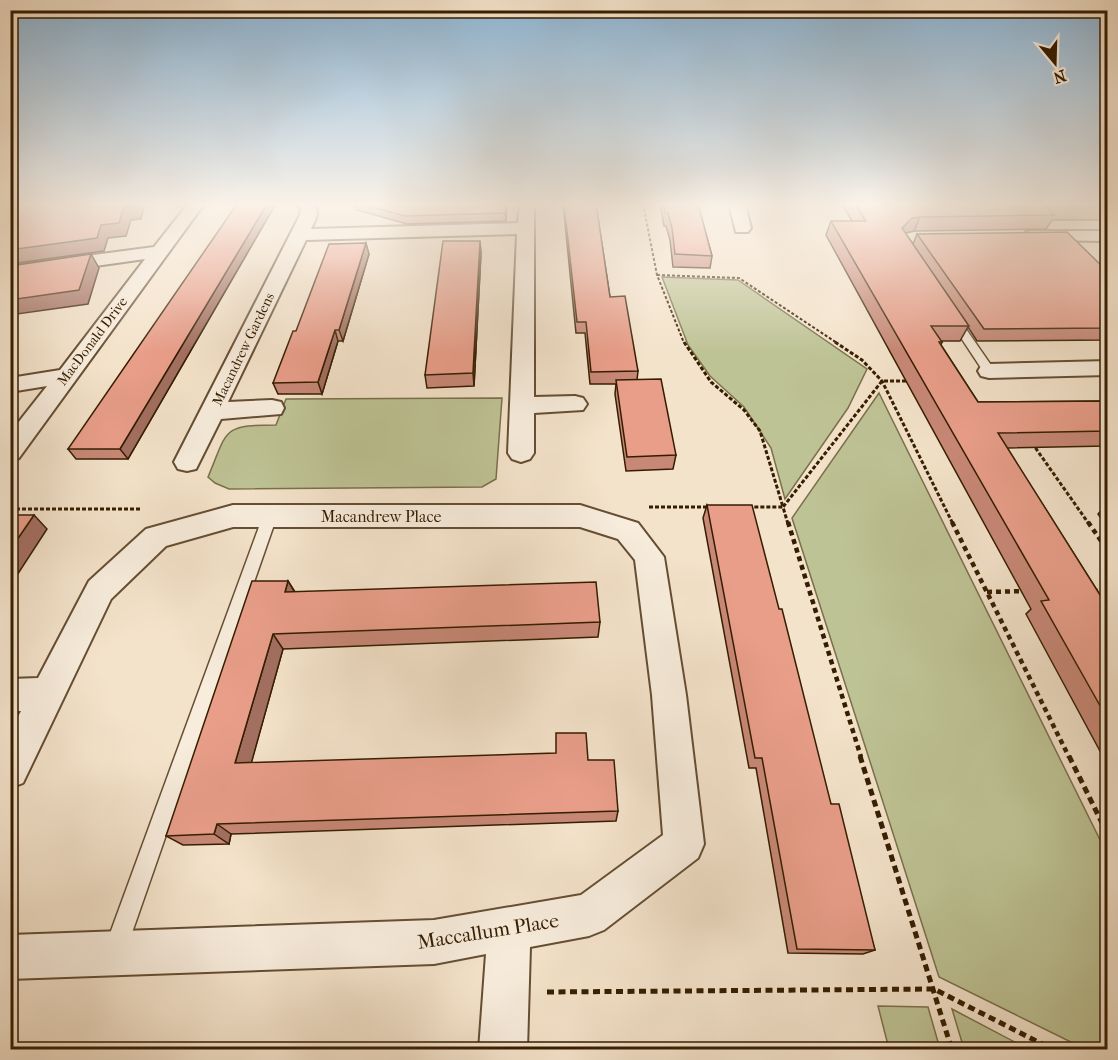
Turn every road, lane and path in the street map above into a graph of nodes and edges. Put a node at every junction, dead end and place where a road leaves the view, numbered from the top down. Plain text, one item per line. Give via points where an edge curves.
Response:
1 (147, 253) edge
2 (157, 253) edge
3 (290, 253) edge
4 (525, 253) edge
5 (653, 253) edge
6 (10, 272) edge
7 (657, 275) junction
8 (949, 312) edge
9 (1107, 368) edge
10 (988, 371) joint
11 (66, 376) junction
12 (882, 381) junction
13 (917, 381) edge
14 (10, 385) edge
15 (574, 404) dead end
16 (522, 405) junction
17 (272, 408) dead end
18 (212, 411) junction
19 (1028, 437) edge
20 (10, 452) edge
21 (521, 453) dead end
22 (187, 462) dead end
23 (783, 507) junction
24 (270, 516) junction
25 (1107, 551) edge
26 (1030, 591) edge
27 (1086, 591) edge
28 (1107, 591) edge
29 (987, 592) junction
30 (47, 694) junction
31 (10, 695) edge
32 (669, 695) joint
33 (10, 770) edge
34 (1107, 835) edge
35 (509, 928) junction
36 (114, 953) junction
37 (10, 957) edge
38 (934, 989) junction
39 (506, 992) junction
40 (503, 1050) edge
41 (952, 1050) edge
42 (1054, 1050) edge

1 - 6 street
2 - 11 street, MacDonald Drive
3 - 18 street, Macandrew Gardens
4 - 16 street
5 - 7 path
7 - 12 path via 739,278 862,360
7 - 23 path via 686,345 711,382 744,410 760,431
8 - 10 lane
9 - 10 street
11 - 14 street
11 - 20 street, MacDonald Drive
12 - 13 path
12 - 23 path
12 - 29 path
15 - 16 street
16 - 21 street
17 - 18 street
18 - 22 street, Macandrew Gardens
19 - 25 path
23 - 38 path
24 - 30 street, Macandrew Place via 233,516 156,537 100,590
24 - 32 street, Macandrew Place via 580,516 628,531 649,557
24 - 36 lane
26 - 29 path
27 - 28 path
29 - 34 path
30 - 31 street
30 - 33 street
32 - 35 street, Maccallum Place via 684,844 589,915
35 - 36 street, Maccallum Place via 434,942
35 - 39 street
36 - 37 street, Maccallum Place
38 - 39 path
38 - 41 path
38 - 42 path
39 - 40 street

